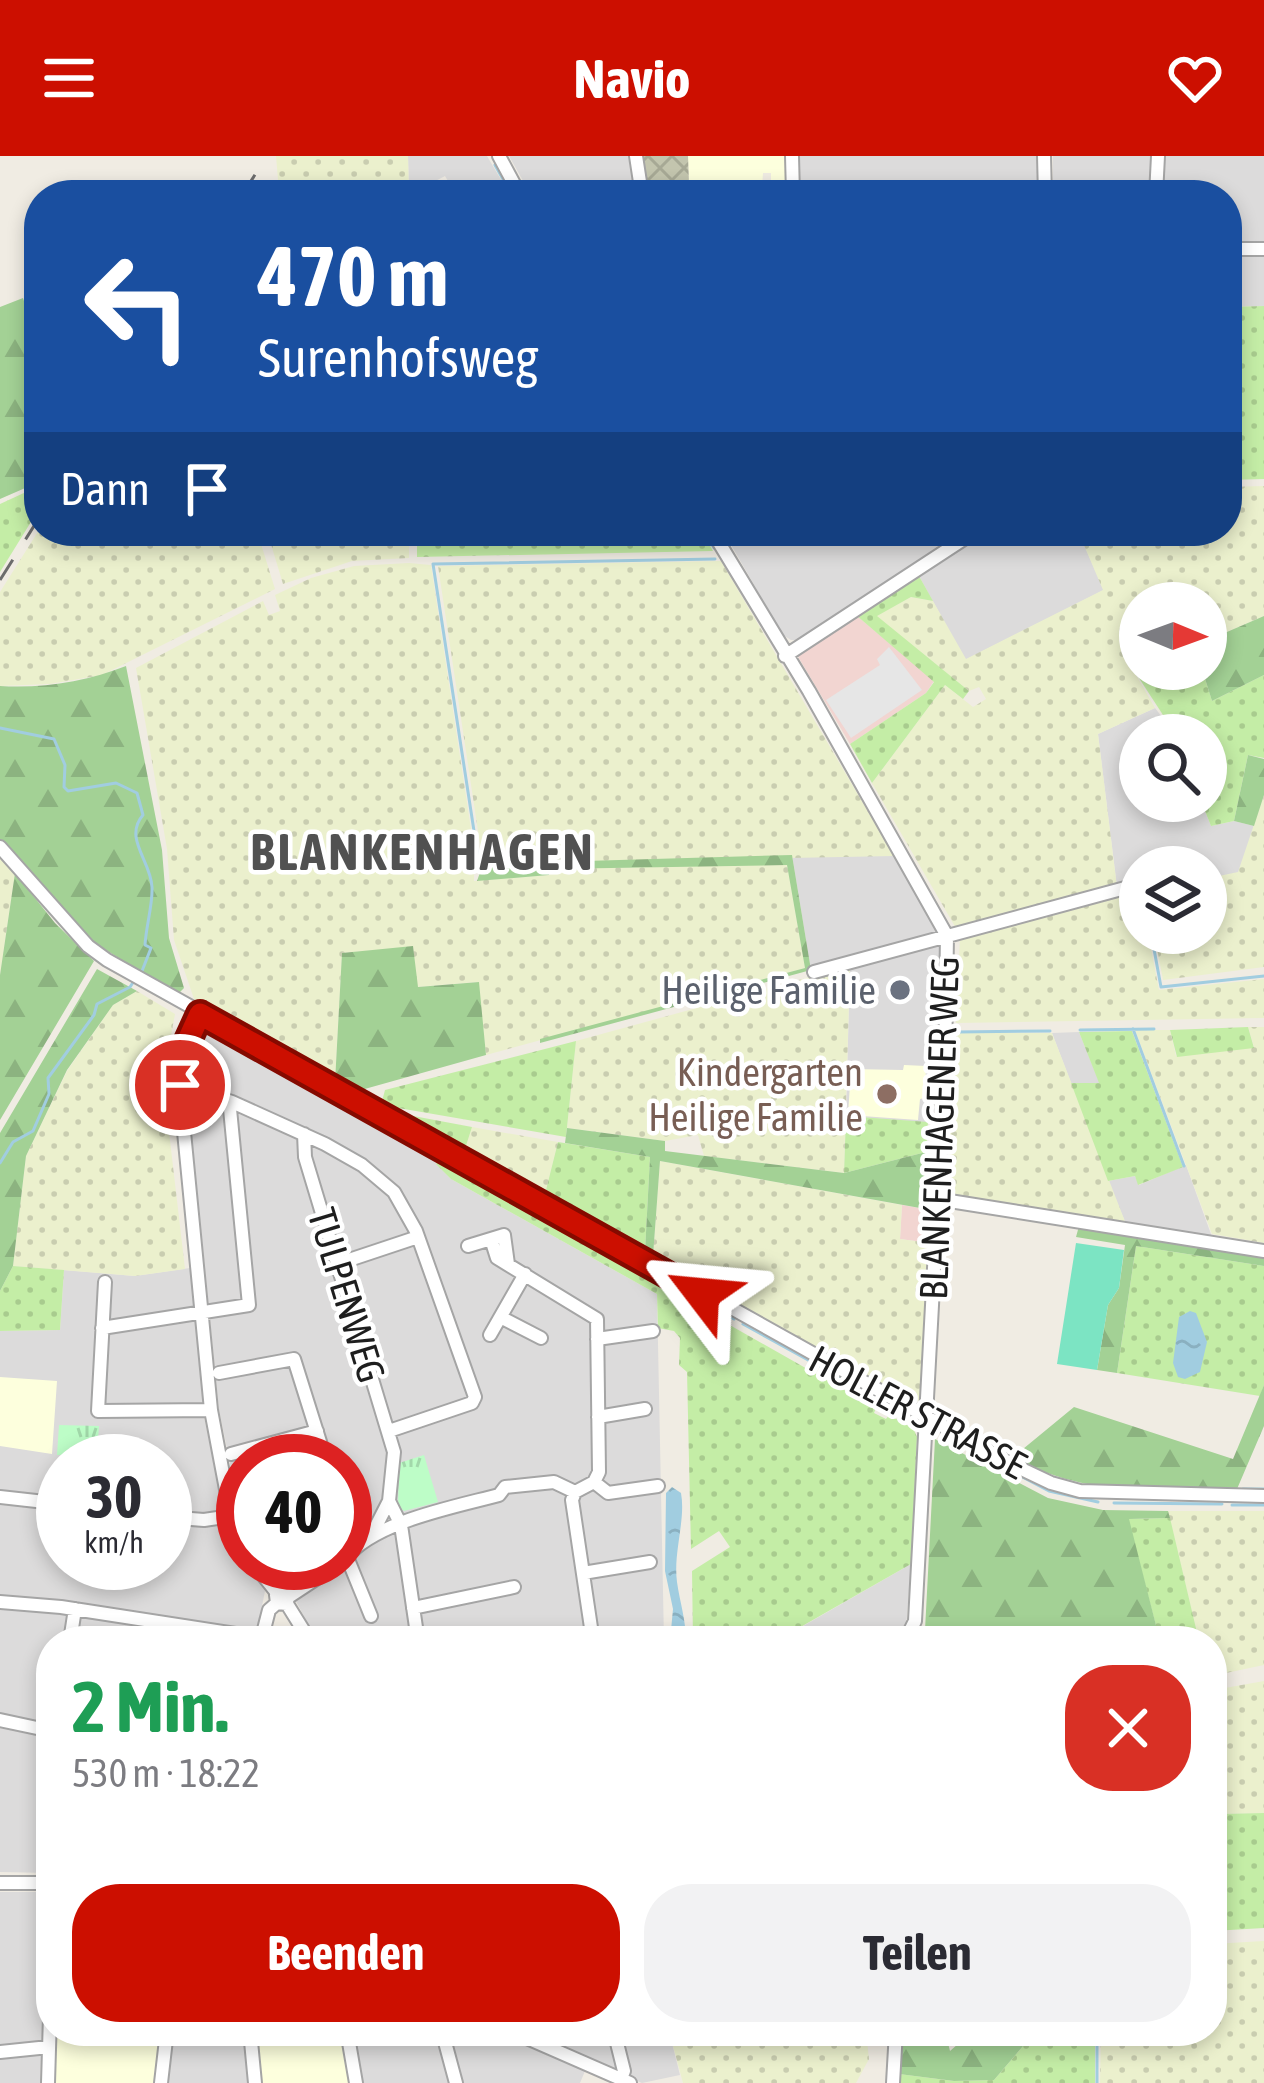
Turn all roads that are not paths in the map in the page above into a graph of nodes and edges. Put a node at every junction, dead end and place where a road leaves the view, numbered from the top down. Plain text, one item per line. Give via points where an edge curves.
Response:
1 (721, 546) edge
2 (953, 546) edge
3 (785, 656) junction
4 (0, 847) edge
5 (1119, 890) edge
6 (947, 936) junction
7 (814, 972) dead end
8 (200, 1014) junction
9 (180, 1085) junction
10 (232, 1102) junction
11 (304, 1134) junction
12 (937, 1199) junction
13 (418, 1237) junction
14 (468, 1246) dead end
15 (1264, 1251) edge
16 (337, 1264) junction
17 (525, 1274) junction
18 (105, 1282) dead end
19 (202, 1315) junction
20 (502, 1318) junction
21 (102, 1328) junction
22 (653, 1331) dead end
23 (490, 1335) dead end
24 (541, 1338) dead end
25 (597, 1339) junction
26 (219, 1372) dead end
27 (645, 1409) dead end
28 (211, 1410) junction
29 (598, 1417) junction
30 (926, 1419) junction
31 (317, 1431) junction
32 (389, 1431) junction
33 (306, 1434) edge
34 (318, 1434) edge
35 (216, 1436) edge
36 (594, 1482) junction
37 (658, 1486) dead end
38 (575, 1492) junction
39 (1264, 1496) edge
40 (0, 1497) edge
41 (36, 1501) edge
42 (389, 1501) junction
43 (401, 1525) junction
44 (372, 1534) edge
45 (372, 1536) edge
46 (650, 1562) dead end
47 (583, 1573) junction
48 (514, 1587) dead end
49 (276, 1590) edge
50 (296, 1590) edge
51 (360, 1590) edge
52 (283, 1599) junction
53 (0, 1602) edge
54 (413, 1608) junction
55 (75, 1609) junction
56 (371, 1616) dead end
57 (72, 1626) edge
58 (178, 1626) edge
59 (265, 1626) edge
60 (300, 1626) edge
61 (416, 1626) edge
62 (591, 1626) edge
63 (913, 1626) edge
64 (0, 1720) edge
65 (36, 1728) edge
66 (0, 1883) edge
67 (36, 1883) edge
68 (165, 2046) edge
69 (251, 2046) edge
70 (350, 2046) edge
71 (446, 2046) edge
72 (544, 2046) edge
73 (618, 2046) edge
74 (895, 2046) edge
75 (49, 2047) joint
76 (0, 2052) edge
77 (591, 2067) junction
78 (625, 2081) edge
79 (48, 2083) edge
80 (161, 2083) edge
81 (255, 2083) edge
82 (356, 2083) edge
83 (456, 2083) edge
84 (584, 2083) edge
85 (893, 2083) edge

1 - 3 street, BLANKENHAGENER WEG
2 - 3 street
3 - 6 street, BLANKENHAGENER WEG
4 - 8 street, HOLLER STRASSE via 88,946
5 - 6 street
6 - 7 street
6 - 12 street, BLANKENHAGENER WEG
8 - 9 street via 180,1058
8 - 30 street, HOLLER STRASSE
9 - 10 street
9 - 19 street
10 - 11 street
10 - 19 street via 249,1305
11 - 13 street via 374,1174 406,1209
11 - 16 street, TULPENWEG
12 - 15 street
12 - 30 street, BLANKENHAGENER WEG
13 - 16 street
13 - 32 street via 475,1397
14 - 17 street via 504,1235 508,1264
16 - 32 street, TULPENWEG
17 - 20 street
17 - 25 street via 593,1313
18 - 21 street
19 - 21 street
19 - 28 street
20 - 23 street
20 - 24 street
21 - 28 street via 98,1412
22 - 25 street
25 - 29 street
26 - 31 street via 294,1359
27 - 29 street
28 - 35 street
29 - 36 street
30 - 39 street, HOLLER STRASSE via 1080,1491
30 - 63 street, BLANKENHAGENER WEG
31 - 33 street
31 - 34 street
32 - 42 street, TULPENWEG
36 - 37 street via 608,1493
36 - 38 street
38 - 43 street via 554,1482 517,1484
38 - 47 street
40 - 41 street
42 - 43 street, TULPENWEG
42 - 44 street
43 - 45 street
43 - 54 street, TULPENWEG
46 - 47 street
47 - 62 street
48 - 54 street
49 - 52 street
50 - 52 street
51 - 56 street
52 - 59 street
52 - 60 street
53 - 55 street
54 - 61 street, TULPENWEG
55 - 57 street
55 - 58 street
64 - 65 street
66 - 67 street
68 - 80 street
69 - 81 street
70 - 82 street
71 - 83 street
72 - 77 street
73 - 78 street
74 - 85 street
75 - 76 street
75 - 79 street
77 - 78 street
77 - 84 street

